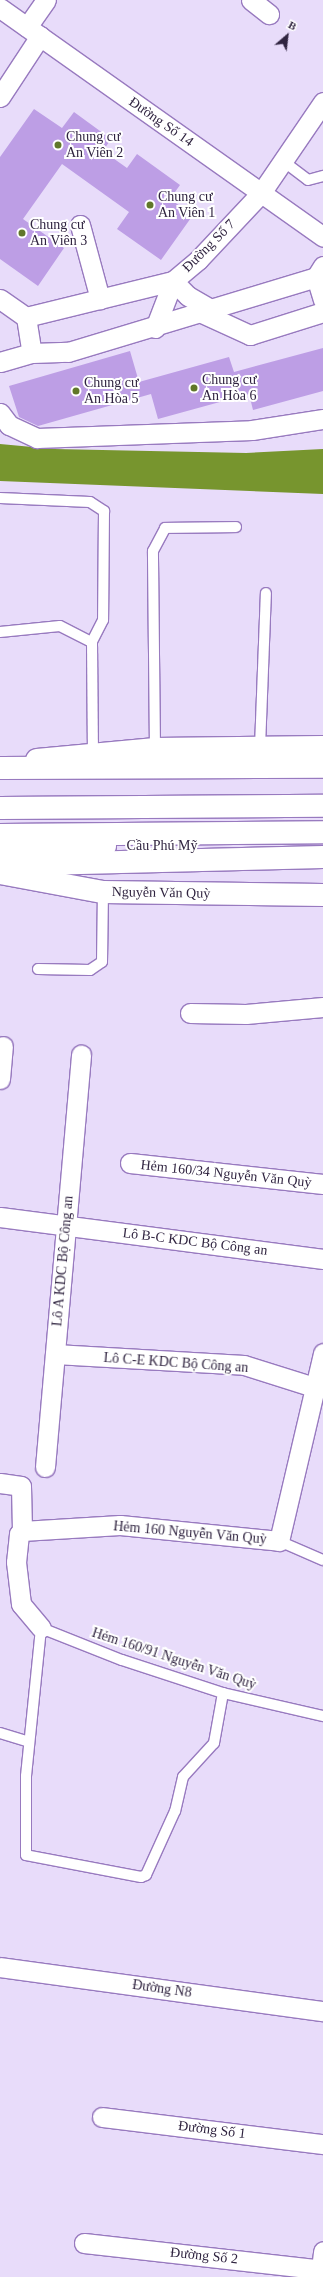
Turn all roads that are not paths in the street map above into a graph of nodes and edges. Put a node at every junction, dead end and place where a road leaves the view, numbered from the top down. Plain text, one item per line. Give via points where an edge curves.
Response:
1 (46, 0) edge
2 (251, 0) edge
3 (0, 8) edge
4 (269, 14) dead end
5 (34, 31) junction
6 (0, 96) edge
7 (323, 102) edge
8 (283, 161) junction
9 (323, 176) edge
10 (261, 193) junction
11 (80, 225) dead end
12 (323, 237) edge
13 (319, 271) edge
14 (173, 280) junction
15 (0, 299) edge
16 (100, 299) junction
17 (323, 300) edge
18 (207, 311) junction
19 (323, 312) edge
20 (26, 317) junction
21 (155, 328) junction
22 (32, 353) junction
23 (0, 362) edge
24 (0, 413) edge
25 (323, 419) edge
26 (0, 498) edge
27 (236, 527) dead end
28 (266, 593) dead end
29 (0, 632) edge
30 (92, 642) junction
31 (260, 747) junction
32 (323, 747) edge
33 (155, 749) junction
34 (88, 762) junction
35 (0, 765) edge
36 (323, 767) edge
37 (0, 768) edge
38 (0, 799) edge
39 (323, 799) edge
40 (323, 806) edge
41 (0, 808) edge
42 (323, 832) edge
43 (0, 835) edge
44 (323, 845) edge
45 (0, 846) edge
46 (323, 857) edge
47 (0, 865) edge
48 (0, 873) edge
49 (103, 892) junction
50 (323, 895) edge
51 (38, 969) dead end
52 (323, 1007) edge
53 (190, 1013) dead end
54 (3, 1046) dead end
55 (81, 1055) dead end
56 (0, 1079) edge
57 (130, 1163) dead end
58 (323, 1184) edge
59 (0, 1217) edge
60 (66, 1226) junction
61 (323, 1259) edge
62 (323, 1353) edge
63 (55, 1354) junction
64 (317, 1388) junction
65 (45, 1468) dead end
66 (0, 1483) edge
67 (22, 1531) junction
68 (279, 1541) junction
69 (323, 1560) edge
70 (41, 1628) junction
71 (223, 1693) junction
72 (323, 1716) edge
73 (0, 1733) edge
74 (29, 1742) junction
75 (0, 1967) edge
76 (323, 2011) edge
77 (102, 2117) dead end
78 (323, 2144) edge
79 (84, 2243) dead end
80 (322, 2267) edge

1 - 5 street
2 - 4 street
3 - 5 street, Đường Số 14
5 - 6 street
5 - 10 street, Đường Số 14
7 - 8 street, Đường Số 7
8 - 9 lane via 308,180
8 - 10 street, Đường Số 7
10 - 12 street, Đường Số 14
10 - 14 street, Đường Số 7 via 198,260
11 - 16 street
13 - 17 street
13 - 18 street
14 - 16 street, Đường Số 7
14 - 18 street
14 - 21 street
15 - 20 street
16 - 20 street, Đường Số 7
18 - 19 street via 250,335
18 - 21 street
20 - 22 street
21 - 22 street via 68,352
22 - 23 street
24 - 25 street via 9,424 37,438 252,430
26 - 30 lane via 90,502 104,511 103,620
27 - 33 lane via 165,528 153,551
28 - 31 lane
29 - 30 lane via 60,626
30 - 34 lane
31 - 32 main road
31 - 33 main road
33 - 34 main road
34 - 35 main road
34 - 36 main road
34 - 37 main road
38 - 39 main road
40 - 41 main road
42 - 43 main road, Cầu Phú Mỹ
44 - 45 main road, Cầu Phú Mỹ
46 - 47 main road, Cầu Phú Mỹ via 80,861
48 - 49 main road, Nguyễn Văn Quỳ
49 - 50 main road, Nguyễn Văn Quỳ
49 - 51 lane via 102,962 90,970
52 - 53 street via 246,1014
54 - 56 street
55 - 60 street, Lô A KDC Bộ Công an
57 - 58 street, Hẻm 160/34 Nguyễn Văn Quỳ
59 - 60 street, Lô B-C KDC Bộ Công an
60 - 61 street, Lô B-C KDC Bộ Công an
60 - 63 street, Lô A KDC Bộ Công an
62 - 64 street, Hẻm 160 Nguyễn Văn Quỳ
63 - 64 street, Lô C-E KDC Bộ Công an via 244,1365
63 - 65 street, Lô A KDC Bộ Công an
64 - 68 street, Hẻm 160 Nguyễn Văn Quỳ
66 - 67 street via 21,1486
67 - 68 street, Hẻm 160 Nguyễn Văn Quỳ via 120,1525
67 - 70 street via 19,1534 16,1562 21,1604
68 - 69 lane
70 - 71 lane, Hẻm 160/91 Nguyễn Văn Quỳ via 122,1660
70 - 74 lane
71 - 72 lane, Hẻm 160/91 Nguyễn Văn Quỳ
71 - 74 lane via 214,1743 182,1777 166,1832 150,1870 141,1877 26,1855
73 - 74 lane
75 - 76 street, Đường N8
77 - 78 street, Đường Số 1
79 - 80 street, Đường Số 2

